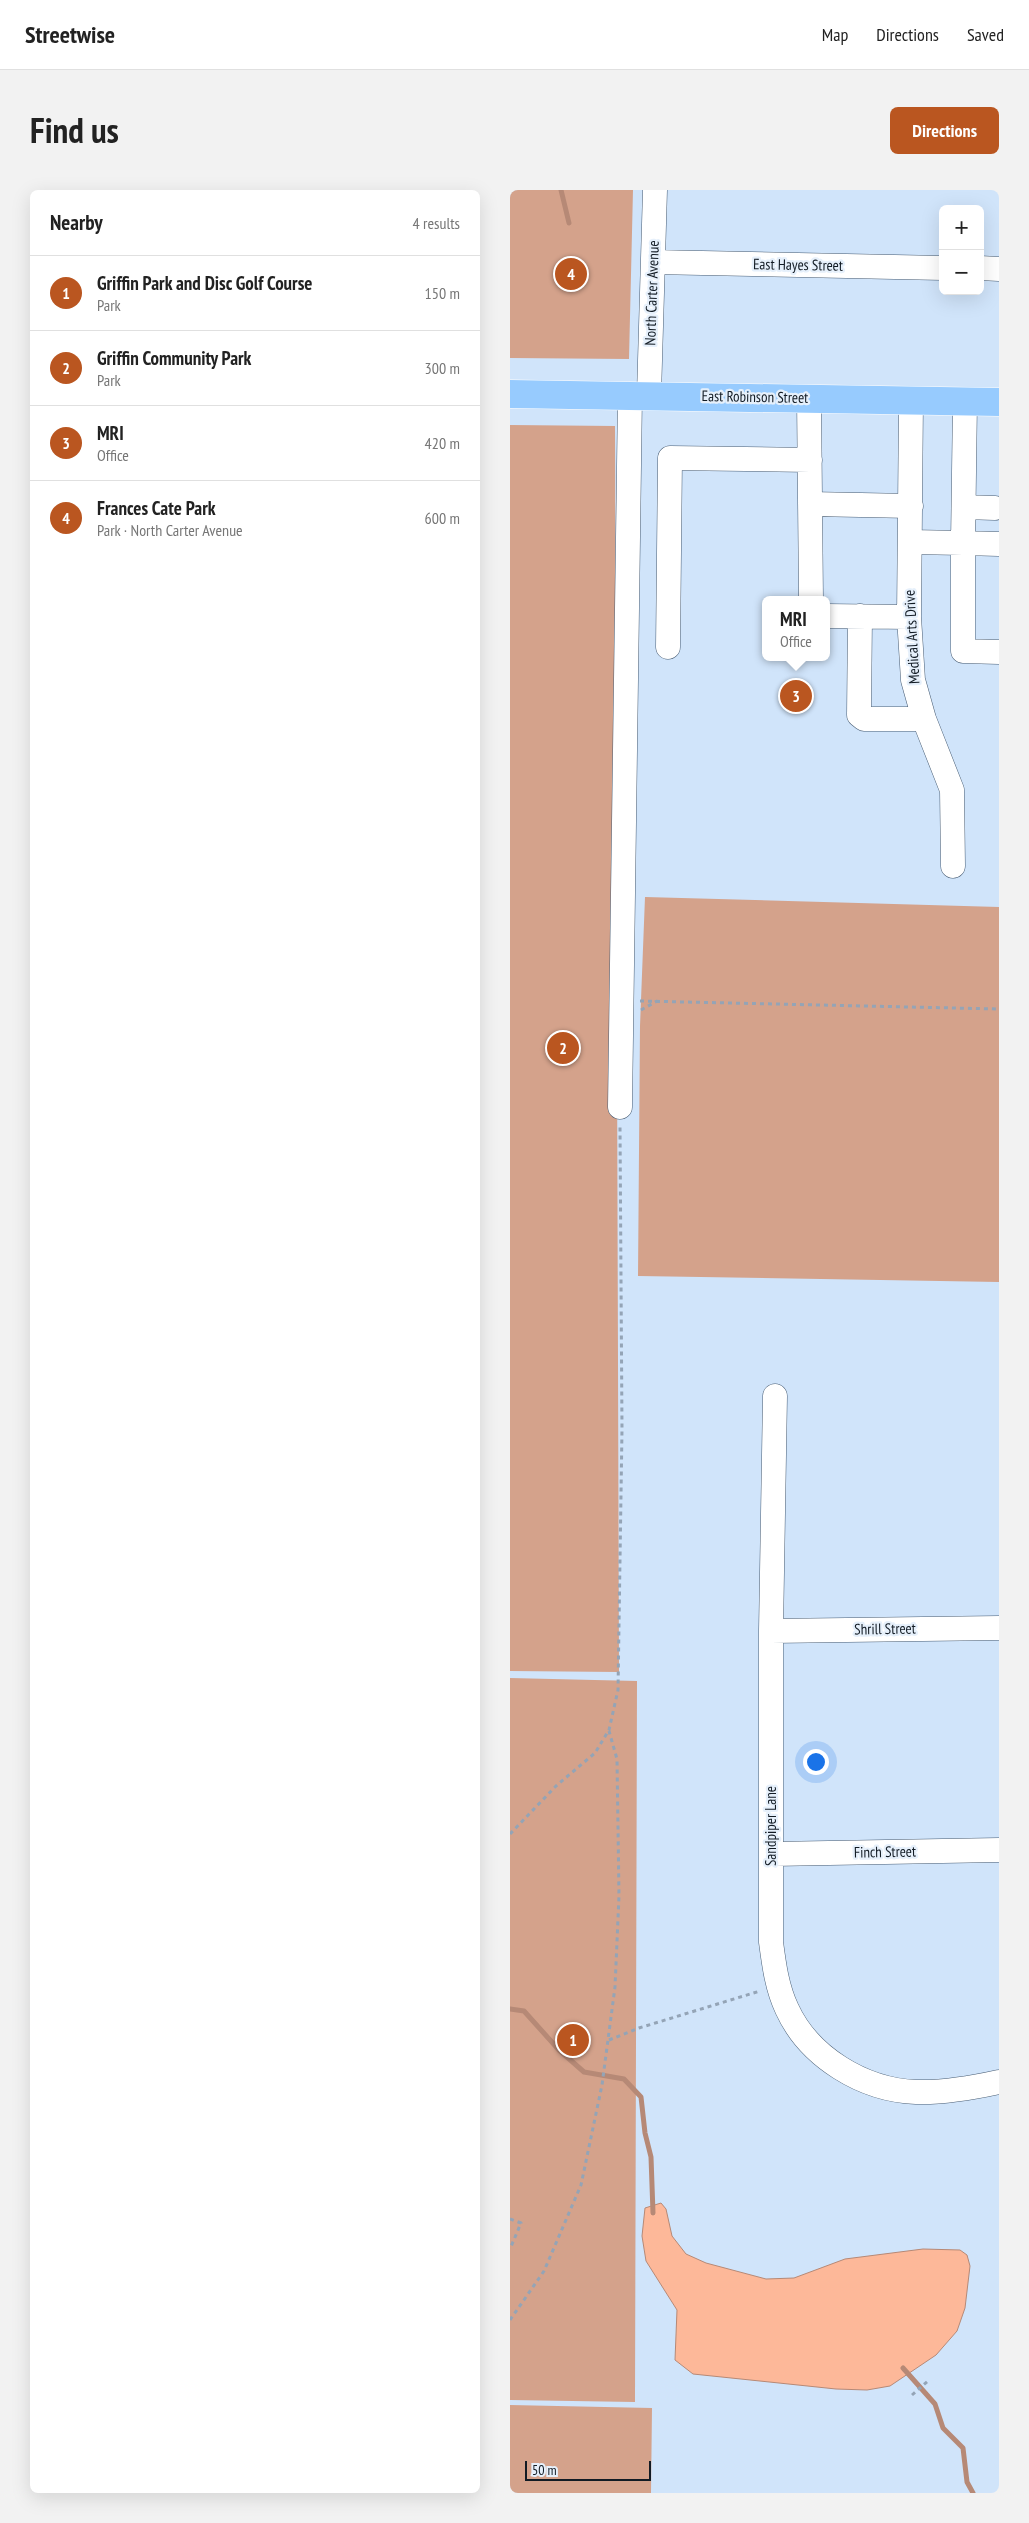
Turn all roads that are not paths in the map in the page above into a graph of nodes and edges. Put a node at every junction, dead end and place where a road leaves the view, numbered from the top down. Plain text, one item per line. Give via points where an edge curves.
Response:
1 (654, 190) edge
2 (653, 262) junction
3 (939, 268) edge
4 (984, 268) edge
5 (999, 269) edge
6 (510, 394) edge
7 (639, 395) junction
8 (809, 398) junction
9 (911, 401) junction
10 (965, 402) junction
11 (999, 402) edge
12 (810, 460) junction
13 (810, 504) junction
14 (911, 506) junction
15 (964, 507) junction
16 (996, 508) dead end
17 (911, 542) junction
18 (964, 543) junction
19 (999, 544) edge
20 (811, 596) edge
21 (830, 616) edge
22 (860, 616) junction
23 (909, 617) junction
24 (668, 646) dead end
25 (999, 652) edge
26 (924, 719) junction
27 (954, 866) dead end
28 (620, 1107) road end
29 (775, 1396) dead end
30 (999, 1628) edge
31 (771, 1631) junction
32 (999, 1850) edge
33 (772, 1854) junction
34 (999, 2082) edge

1 - 2 street, North Carter Avenue
2 - 3 street, East Hayes Street
2 - 7 street, North Carter Avenue
4 - 5 street
6 - 7 main road, East Robinson Street
7 - 8 main road, East Robinson Street
7 - 28 street, North Carter Avenue
8 - 9 main road, East Robinson Street
8 - 12 street
9 - 10 main road, East Robinson Street
9 - 14 street, Medical Arts Drive
10 - 11 main road, East Robinson Street
10 - 15 street
12 - 13 street
12 - 24 street via 670,458
13 - 14 street
13 - 20 street
14 - 17 street, Medical Arts Drive
15 - 16 street
15 - 18 street
17 - 18 street
17 - 23 street, Medical Arts Drive
18 - 19 street
18 - 25 street via 963,651
21 - 22 street
22 - 23 street
22 - 26 street via 860,715 864,719
23 - 26 street, Medical Arts Drive via 912,680
26 - 27 street, Medical Arts Drive via 952,790
29 - 31 street, Sandpiper Lane
30 - 31 street, Shrill Street
31 - 33 street, Sandpiper Lane
32 - 33 street, Finch Street
33 - 34 street, Sandpiper Lane via 771,1942 778,1985 786,2008 815,2048 850,2074 894,2090 950,2090

